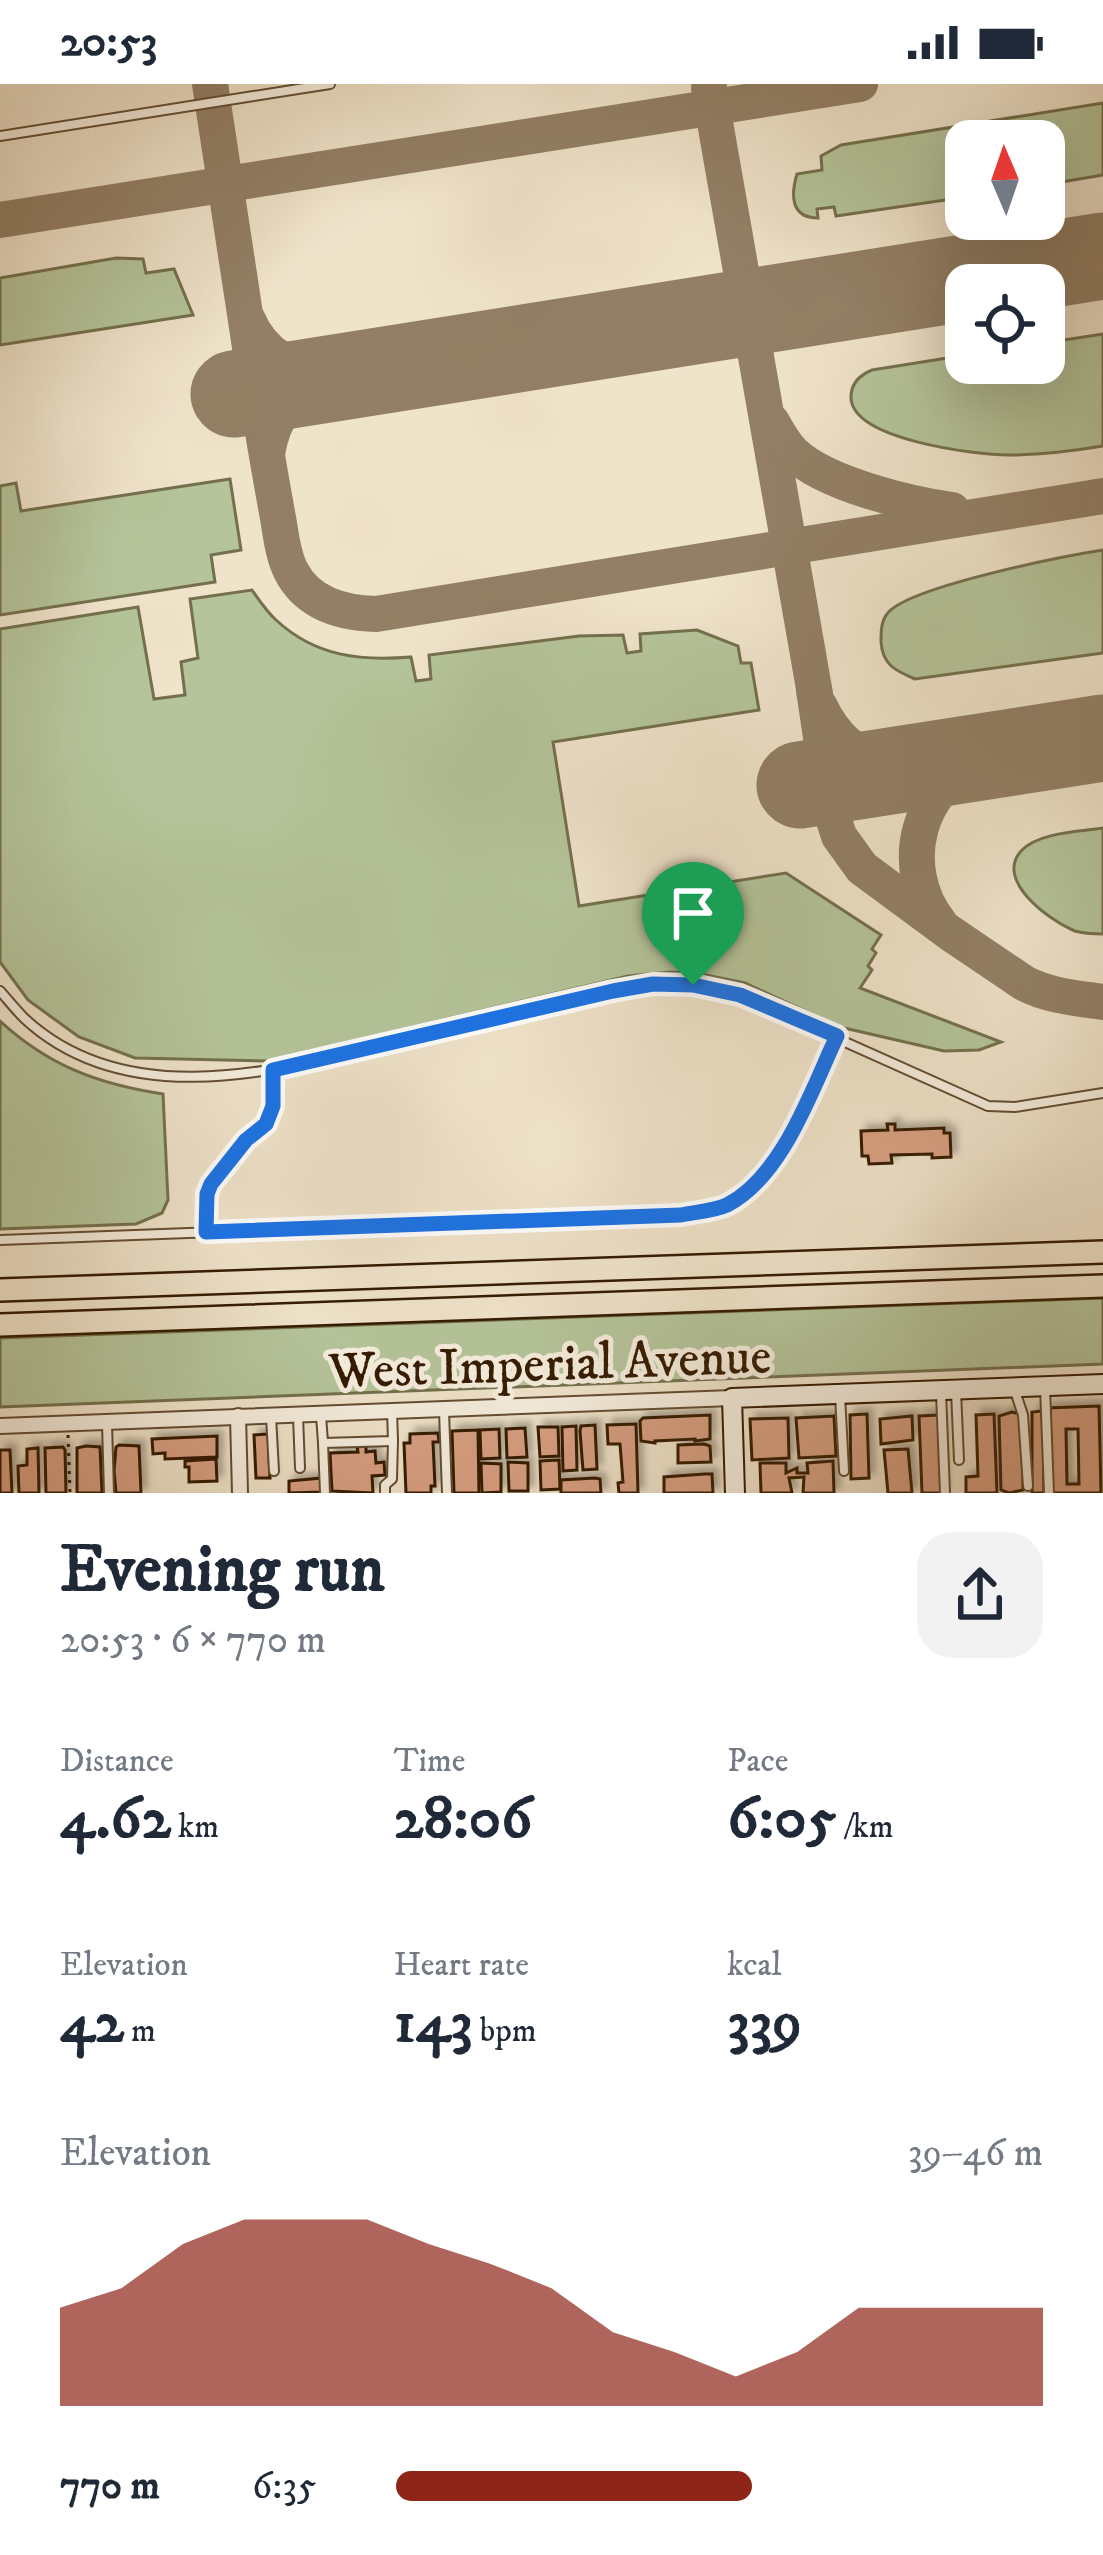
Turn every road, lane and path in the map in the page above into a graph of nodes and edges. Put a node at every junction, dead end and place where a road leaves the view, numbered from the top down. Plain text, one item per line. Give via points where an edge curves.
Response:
1 (330, 84) edge
2 (0, 136) edge
3 (0, 991) edge
4 (837, 1036) junction
5 (273, 1070) junction
6 (1103, 1093) edge
7 (206, 1232) junction
8 (0, 1240) edge
9 (1103, 1252) edge
10 (1103, 1286) edge
11 (0, 1289) edge
12 (0, 1325) edge
13 (1103, 1384) edge
14 (1045, 1386) junction
15 (1013, 1387) junction
16 (948, 1389) junction
17 (840, 1394) junction
18 (731, 1398) junction
19 (444, 1408) junction
20 (392, 1411) junction
21 (321, 1413) junction
22 (298, 1414) junction
23 (271, 1415) junction
24 (238, 1416) junction
25 (107, 1421) junction
26 (0, 1426) edge
27 (393, 1441) junction
28 (323, 1443) junction
29 (69, 1445) dead end
30 (958, 1460) dead end
31 (300, 1468) dead end
32 (274, 1471) dead end
33 (844, 1472) dead end
34 (1028, 1486) dead end
35 (70, 1493) edge
36 (109, 1493) edge
37 (240, 1493) edge
38 (325, 1493) edge
39 (385, 1493) edge
40 (447, 1493) edge
41 (735, 1493) edge
42 (945, 1493) edge
43 (1049, 1493) edge

1 - 2 lane
3 - 5 lane via 56,1042 94,1060 182,1077
4 - 5 lane via 740,995 653,984
4 - 6 lane via 988,1106
4 - 7 lane via 777,1161 722,1207 681,1215
5 - 7 lane via 266,1124 211,1184
7 - 8 lane
9 - 11 main road
10 - 12 main road
13 - 14 street, West Imperial Avenue
14 - 15 street, West Imperial Avenue
14 - 43 lane
15 - 16 street, West Imperial Avenue
15 - 34 lane
16 - 17 street, West Imperial Avenue
16 - 30 lane
16 - 42 lane
17 - 18 street, West Imperial Avenue
17 - 33 lane
18 - 19 street, West Imperial Avenue
18 - 41 street
19 - 20 street, West Imperial Avenue
19 - 40 lane
20 - 21 street, West Imperial Avenue
20 - 27 lane
21 - 22 street, West Imperial Avenue
21 - 28 lane
22 - 23 street, West Imperial Avenue
22 - 31 lane
23 - 24 street, West Imperial Avenue
23 - 32 lane
24 - 25 street, West Imperial Avenue
24 - 37 street
25 - 26 street, West Imperial Avenue
25 - 36 lane
27 - 28 lane
27 - 39 lane
28 - 38 lane
29 - 35 path

